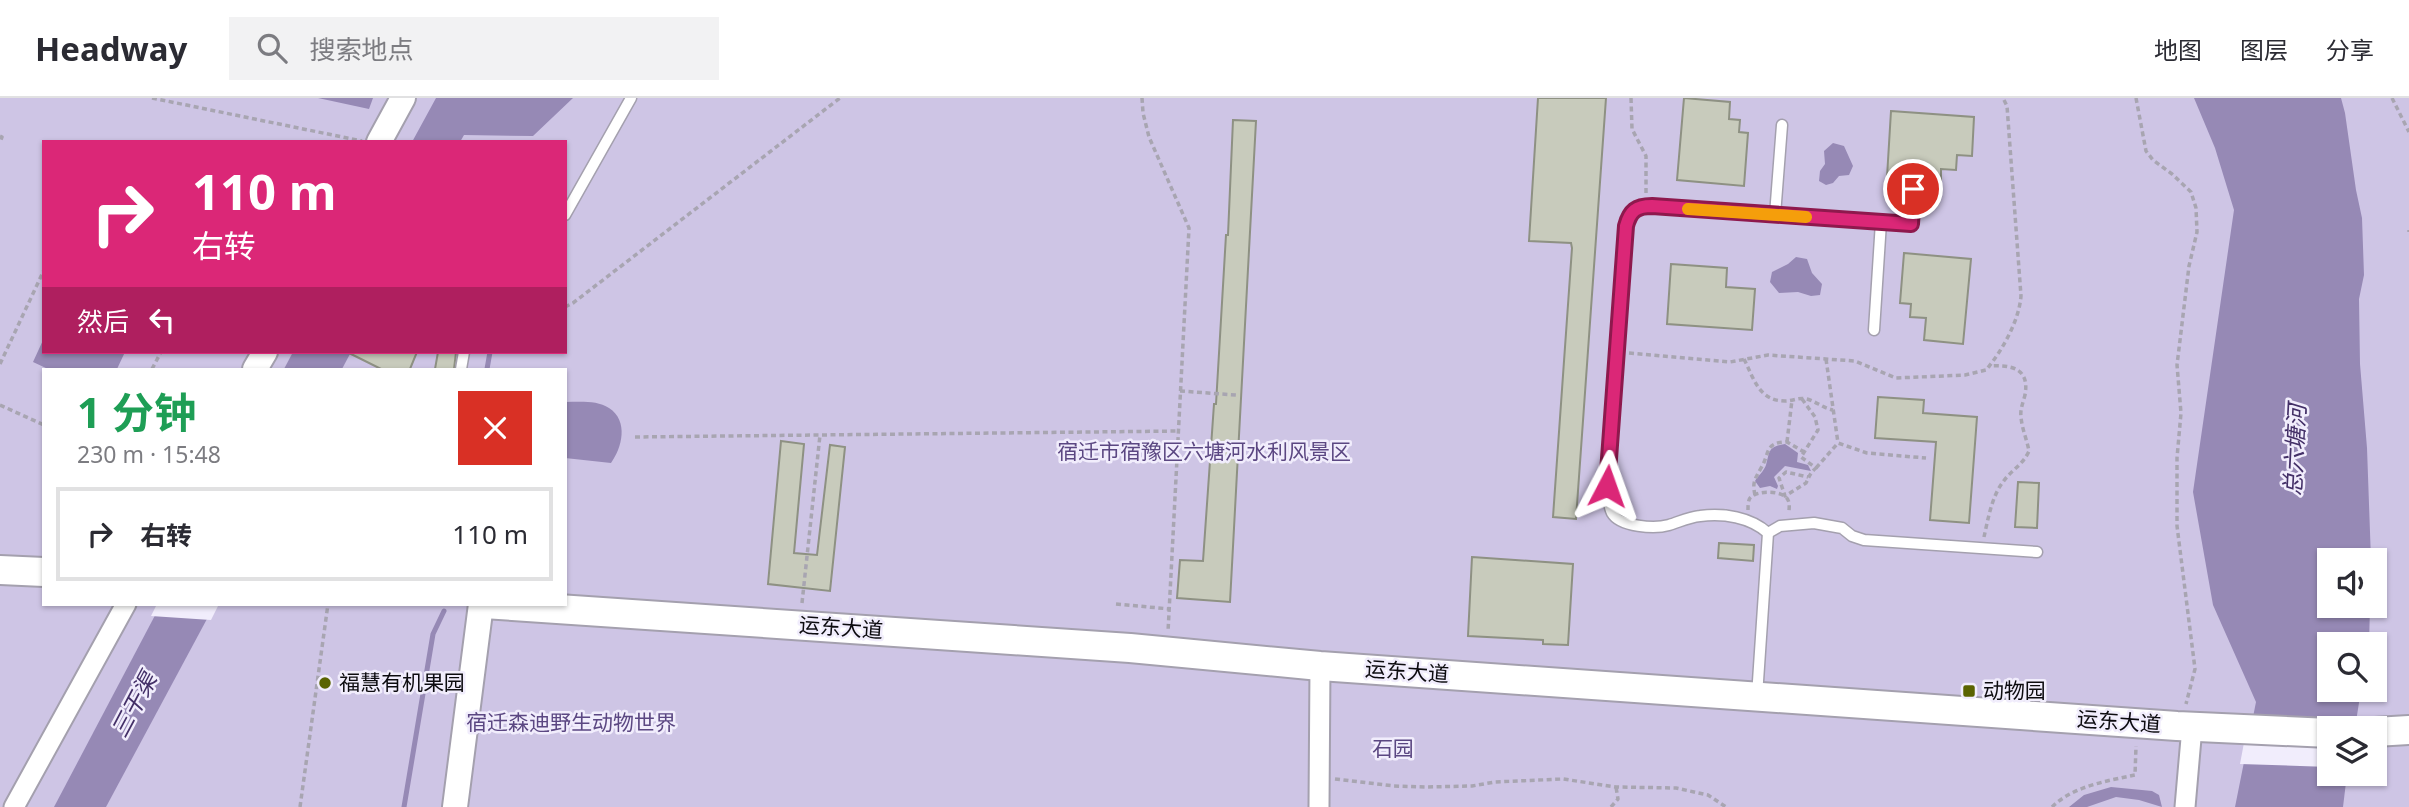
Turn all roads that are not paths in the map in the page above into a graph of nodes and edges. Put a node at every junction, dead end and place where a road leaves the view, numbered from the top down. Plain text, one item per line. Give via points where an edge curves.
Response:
1 (403, 98) edge
2 (631, 98) edge
3 (1782, 125) dead end
4 (380, 140) edge
5 (1913, 189) dead end
6 (567, 211) edge
7 (1775, 215) junction
8 (1881, 222) junction
9 (1874, 330) dead end
10 (1768, 533) junction
11 (2036, 552) dead end
12 (0, 561) edge
13 (42, 564) edge
14 (0, 570) edge
15 (42, 572) edge
16 (124, 606) edge
17 (483, 606) edge
18 (513, 606) edge
19 (1320, 666) junction
20 (1757, 696) junction
21 (2186, 727) junction
22 (2409, 730) edge
23 (2387, 731) edge
24 (2317, 733) edge
25 (14, 807) edge
26 (455, 807) edge
27 (1319, 807) edge
28 (2185, 807) edge

1 - 4 street
2 - 6 lane
3 - 7 lane
5 - 8 lane via 1911,224
7 - 8 lane
7 - 10 lane via 1645,206 1630,214 1607,486 1612,512 1626,522 1651,528 1702,516 1734,517 1758,524
8 - 9 lane
10 - 11 lane via 1780,526 1829,524 1864,540
10 - 20 lane
12 - 13 main road
14 - 15 main road
16 - 25 street
17 - 26 street
18 - 19 main road, 运东大道
19 - 20 main road, 运东大道
19 - 27 street
20 - 21 main road, 运东大道
21 - 24 main road, 运东大道
21 - 28 street
22 - 23 main road

